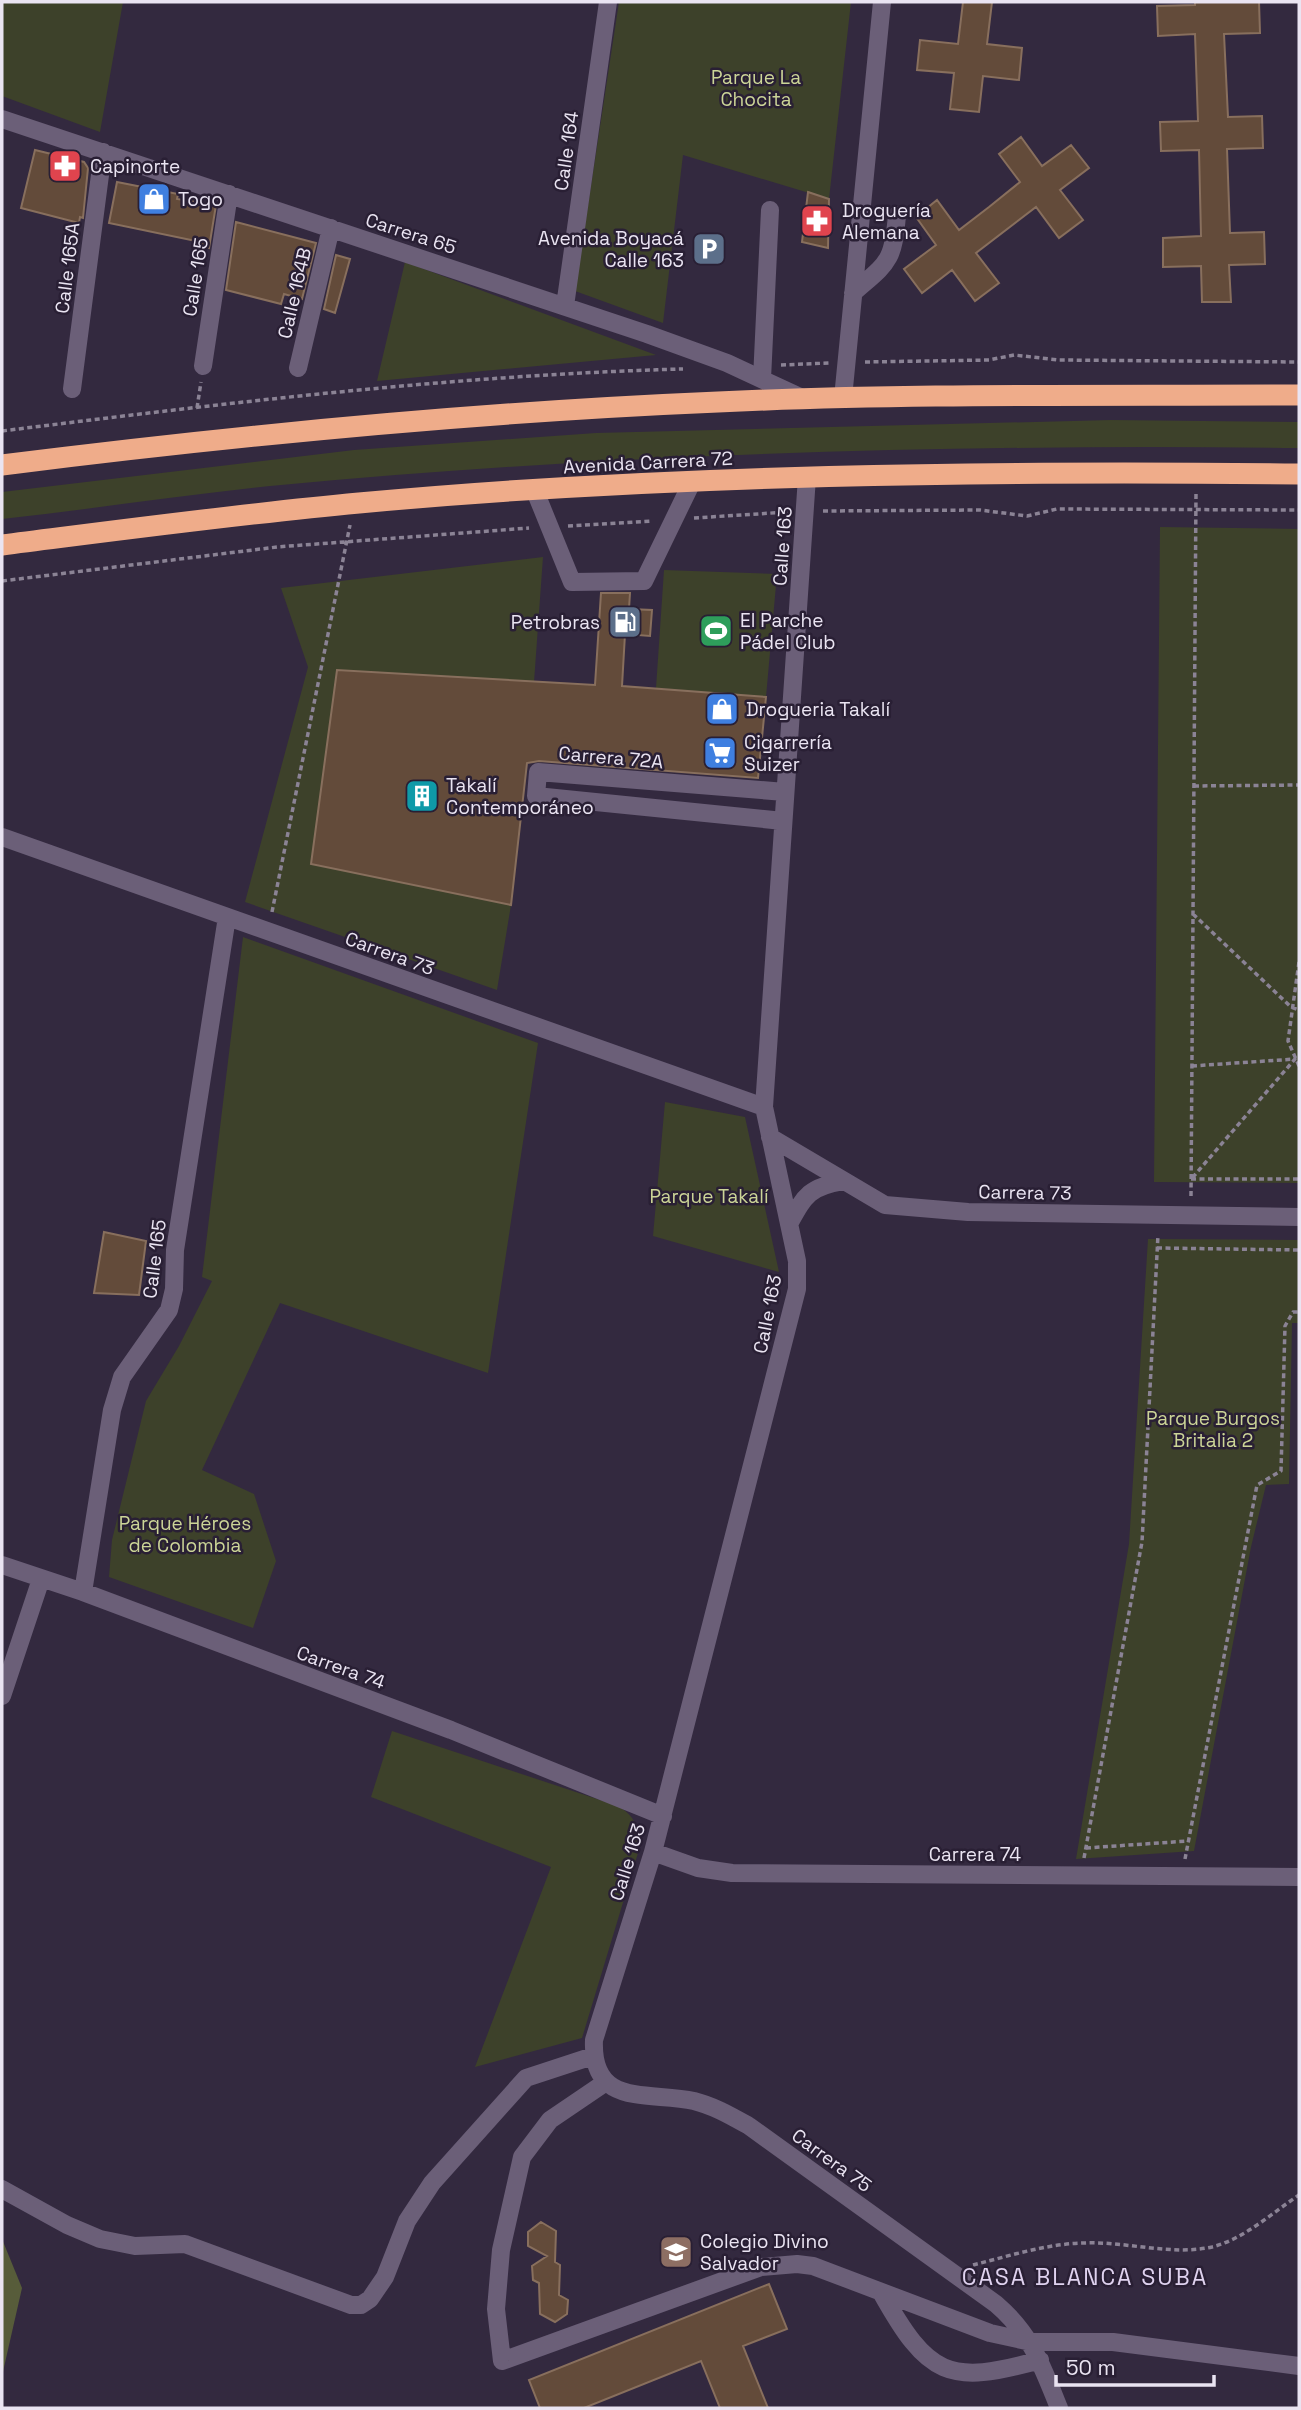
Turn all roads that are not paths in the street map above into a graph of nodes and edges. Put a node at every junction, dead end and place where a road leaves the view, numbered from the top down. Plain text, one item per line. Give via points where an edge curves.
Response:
1 (608, 2) edge
2 (882, 2) edge
3 (2, 119) edge
4 (103, 152) junction
5 (229, 194) junction
6 (769, 210) dead end
7 (897, 215) dead end
8 (331, 228) junction
9 (853, 293) junction
10 (565, 306) junction
11 (203, 366) road end
12 (298, 368) dead end
13 (763, 373) junction
14 (72, 388) dead end
15 (1299, 395) edge
16 (802, 398) junction
17 (843, 398) junction
18 (2, 465) edge
19 (1299, 474) edge
20 (807, 477) junction
21 (692, 482) junction
22 (535, 491) junction
23 (2, 545) edge
24 (719, 787) junction
25 (785, 792) junction
26 (717, 814) junction
27 (783, 821) junction
28 (2, 838) edge
29 (227, 917) junction
30 (764, 1107) junction
31 (770, 1137) junction
32 (844, 1181) junction
33 (1299, 1217) edge
34 (789, 1224) junction
35 (2, 1565) edge
36 (41, 1578) junction
37 (83, 1592) junction
38 (2, 1696) edge
39 (663, 1816) junction
40 (653, 1852) junction
41 (1299, 1877) edge
42 (593, 2056) junction
43 (606, 2082) junction
44 (2, 2189) edge
45 (881, 2292) junction
46 (1031, 2342) junction
47 (1040, 2360) junction
48 (1299, 2366) edge
49 (1059, 2408) edge

1 - 10 street, Calle 164
2 - 9 street
3 - 4 street, Carrera 65
4 - 5 street, Carrera 65
4 - 14 street, Calle 165A
5 - 8 street, Carrera 65
5 - 11 street, Calle 165
6 - 13 street
7 - 9 street via 894,250
8 - 10 street, Carrera 65
8 - 12 street, Calle 164B
9 - 17 street
10 - 13 street, Carrera 65 via 727,356
13 - 16 street, Carrera 65
15 - 17 highway
16 - 17 highway
16 - 18 highway via 387,421
19 - 20 highway, Avenida Carrera 72
20 - 21 highway, Avenida Carrera 72
20 - 25 street, Calle 163
21 - 22 highway, Avenida Carrera 72
21 - 22 street via 644,581 572,582
22 - 23 highway, Avenida Carrera 72 via 354,503
24 - 25 street, Carrera 72A
24 - 26 street
24 - 26 street, Carrera 72A via 538,772 536,796
25 - 27 street, Calle 163
26 - 27 street, Carrera 72A
27 - 30 street, Calle 163
28 - 29 street, Carrera 73
29 - 30 street, Carrera 73
29 - 37 street, Calle 165 via 175,1250 174,1289 169,1310 122,1377
30 - 31 street, Calle 163
31 - 32 street, Carrera 73
31 - 34 street, Calle 163
32 - 33 street, Carrera 73 via 885,1205 968,1212
32 - 34 street via 808,1192
34 - 39 street, Calle 163 via 797,1261 792,1313
35 - 36 street, Carrera 74
36 - 37 street, Carrera 74
36 - 38 street
37 - 39 street, Carrera 74 via 463,1735
39 - 40 street, Calle 163
40 - 41 street, Carrera 74 via 698,1868 732,1873
40 - 42 street, Calle 163 via 594,2040
42 - 43 street
42 - 44 street via 526,2078 432,2183 407,2221 385,2277 361,2305 186,2244 135,2246 100,2239
43 - 45 street via 550,2120 522,2157 501,2250 496,2309 502,2361 761,2267 813,2266
43 - 46 street, Carrera 75 via 619,2091 712,2106 749,2126 951,2271 1016,2321
45 - 46 street via 979,2330
45 - 47 street via 913,2340 935,2364 954,2373 982,2375
46 - 47 street, Carrera 75
46 - 48 street via 1113,2342
47 - 49 street, Carrera 75

